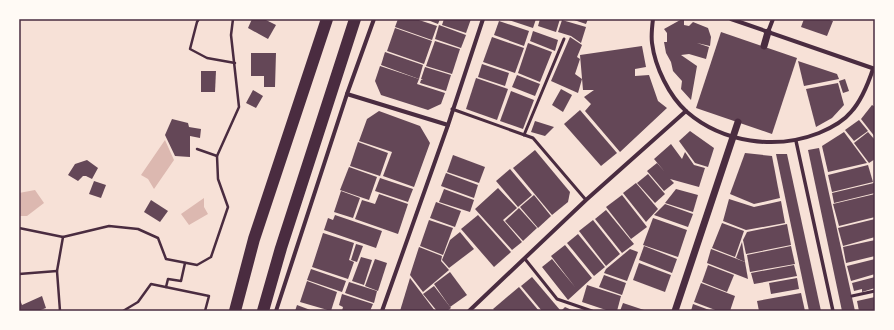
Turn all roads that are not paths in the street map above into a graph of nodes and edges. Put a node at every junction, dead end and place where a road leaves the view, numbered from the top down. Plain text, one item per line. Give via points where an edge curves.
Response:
1 (327, 19) edge
2 (355, 19) edge
3 (374, 19) edge
4 (483, 19) edge
5 (653, 19) edge
6 (731, 19) edge
7 (773, 19) edge
8 (768, 32) junction
9 (564, 39) dead end
10 (764, 46) dead end
11 (874, 69) edge
12 (347, 94) junction
13 (452, 108) junction
14 (686, 111) junction
15 (738, 122) dead end
16 (448, 125) junction
17 (524, 135) junction
18 (734, 137) junction
19 (796, 140) junction
20 (586, 200) junction
21 (525, 259) junction
22 (875, 291) edge
23 (852, 296) dead end
24 (235, 311) edge
25 (263, 311) edge
26 (276, 311) edge
27 (382, 311) edge
28 (469, 311) edge
29 (592, 311) edge
30 (675, 311) edge
31 (833, 311) edge

1 - 24 highway via 254,239
2 - 25 highway
3 - 12 street
4 - 13 street
5 - 14 street via 652,43 657,65 664,82
6 - 8 street
7 - 8 street
8 - 10 street
8 - 11 street
9 - 17 lane
11 - 19 street via 864,94 851,112 832,128
12 - 16 street
12 - 26 street
13 - 16 street
13 - 17 lane
14 - 18 street via 710,127
14 - 20 street
15 - 18 street
16 - 27 street
17 - 20 lane via 533,138
18 - 19 street via 765,142
18 - 30 street
19 - 31 street
20 - 21 street
21 - 28 street
21 - 29 lane via 557,299
22 - 23 lane

